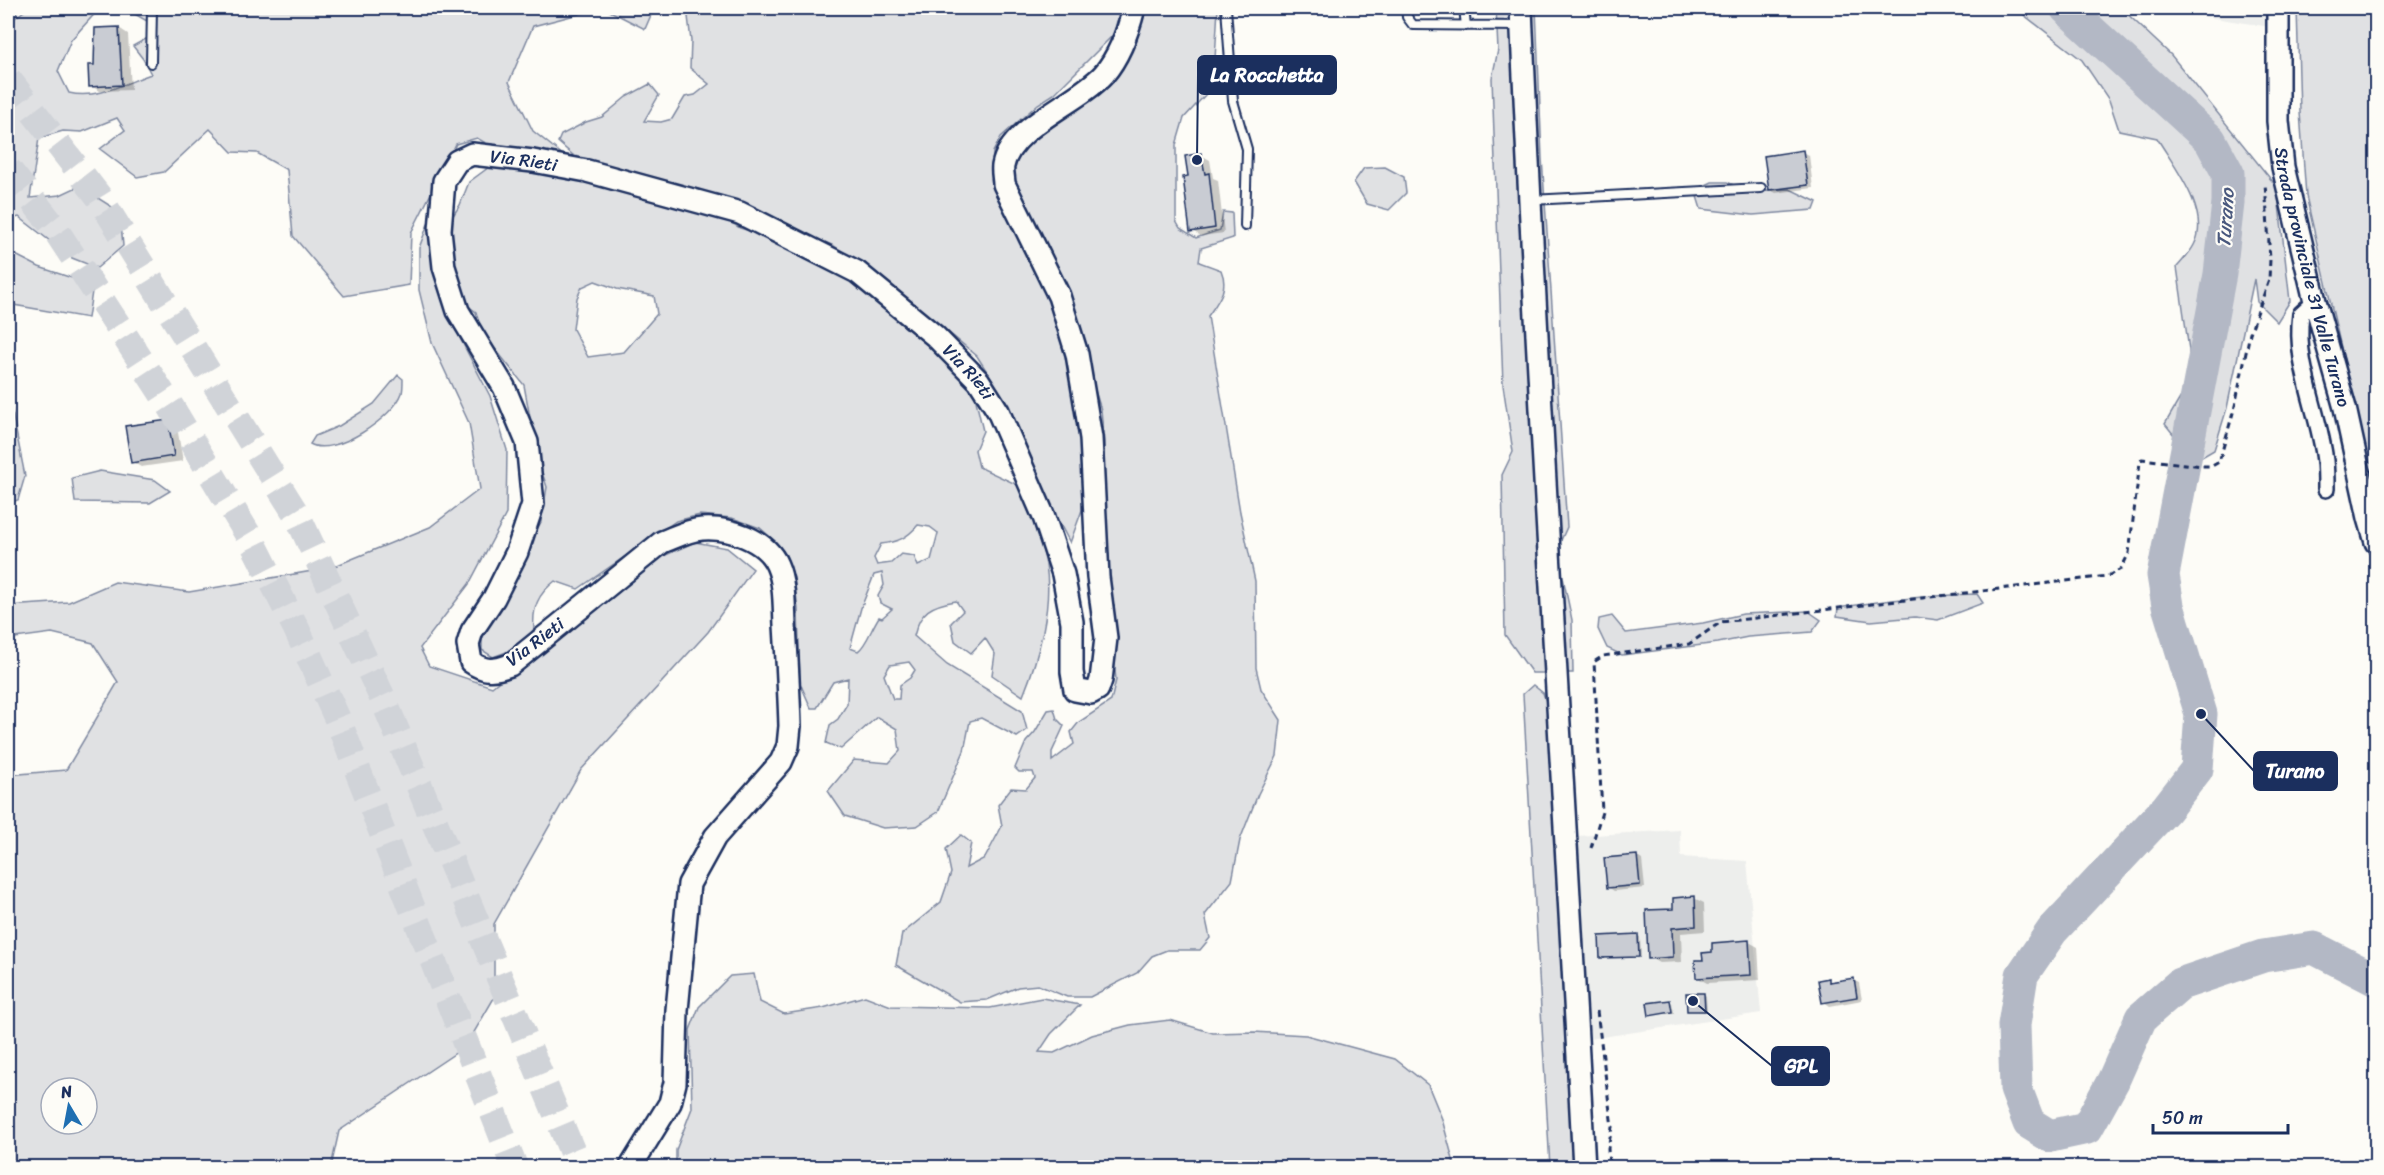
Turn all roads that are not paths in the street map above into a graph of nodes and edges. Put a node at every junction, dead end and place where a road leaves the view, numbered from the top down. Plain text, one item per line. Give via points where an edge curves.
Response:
1 (13, 8) edge
2 (152, 8) edge
3 (1134, 8) edge
4 (1226, 8) edge
5 (1406, 8) edge
6 (1464, 8) edge
7 (2278, 8) edge
8 (8, 13) edge
9 (1522, 17) edge
10 (1466, 26) junction
11 (151, 63) dead end
12 (1761, 188) dead end
13 (1529, 200) junction
14 (1245, 226) dead end
15 (2314, 301) junction
16 (2326, 489) dead end
17 (2376, 542) edge
18 (630, 1167) edge
19 (1584, 1167) edge

1 - 8 lane
2 - 11 lane
3 - 18 street, Via Rieti via 1117,56 1103,75 1024,133 1003,166 1004,184 1059,296 1077,354 1091,438 1098,578 1106,638 1101,680 1098,689 1091,693 1075,690 1072,622 1063,574 1044,516 998,411 979,381 935,336 857,272 740,213 587,171 472,154 457,161 444,181 440,230 444,267 458,311 504,387 527,442 533,504 517,552 472,631 468,644 471,662 481,669 496,670 510,665 662,542 701,529 740,535 759,544 777,565 783,593 788,746 762,786 715,837 690,884 677,1010 675,1083 670,1103
4 - 14 lane via 1233,101 1247,149
5 - 10 lane via 1413,25
6 - 10 lane
7 - 15 street, Strada provinciale 31 Valle Turano via 2278,122 2283,167
9 - 10 lane
9 - 13 street
12 - 13 lane
13 - 19 street
15 - 16 street via 2301,314 2299,328 2302,361 2325,460
15 - 17 street, Strada provinciale 31 Valle Turano via 2345,408

